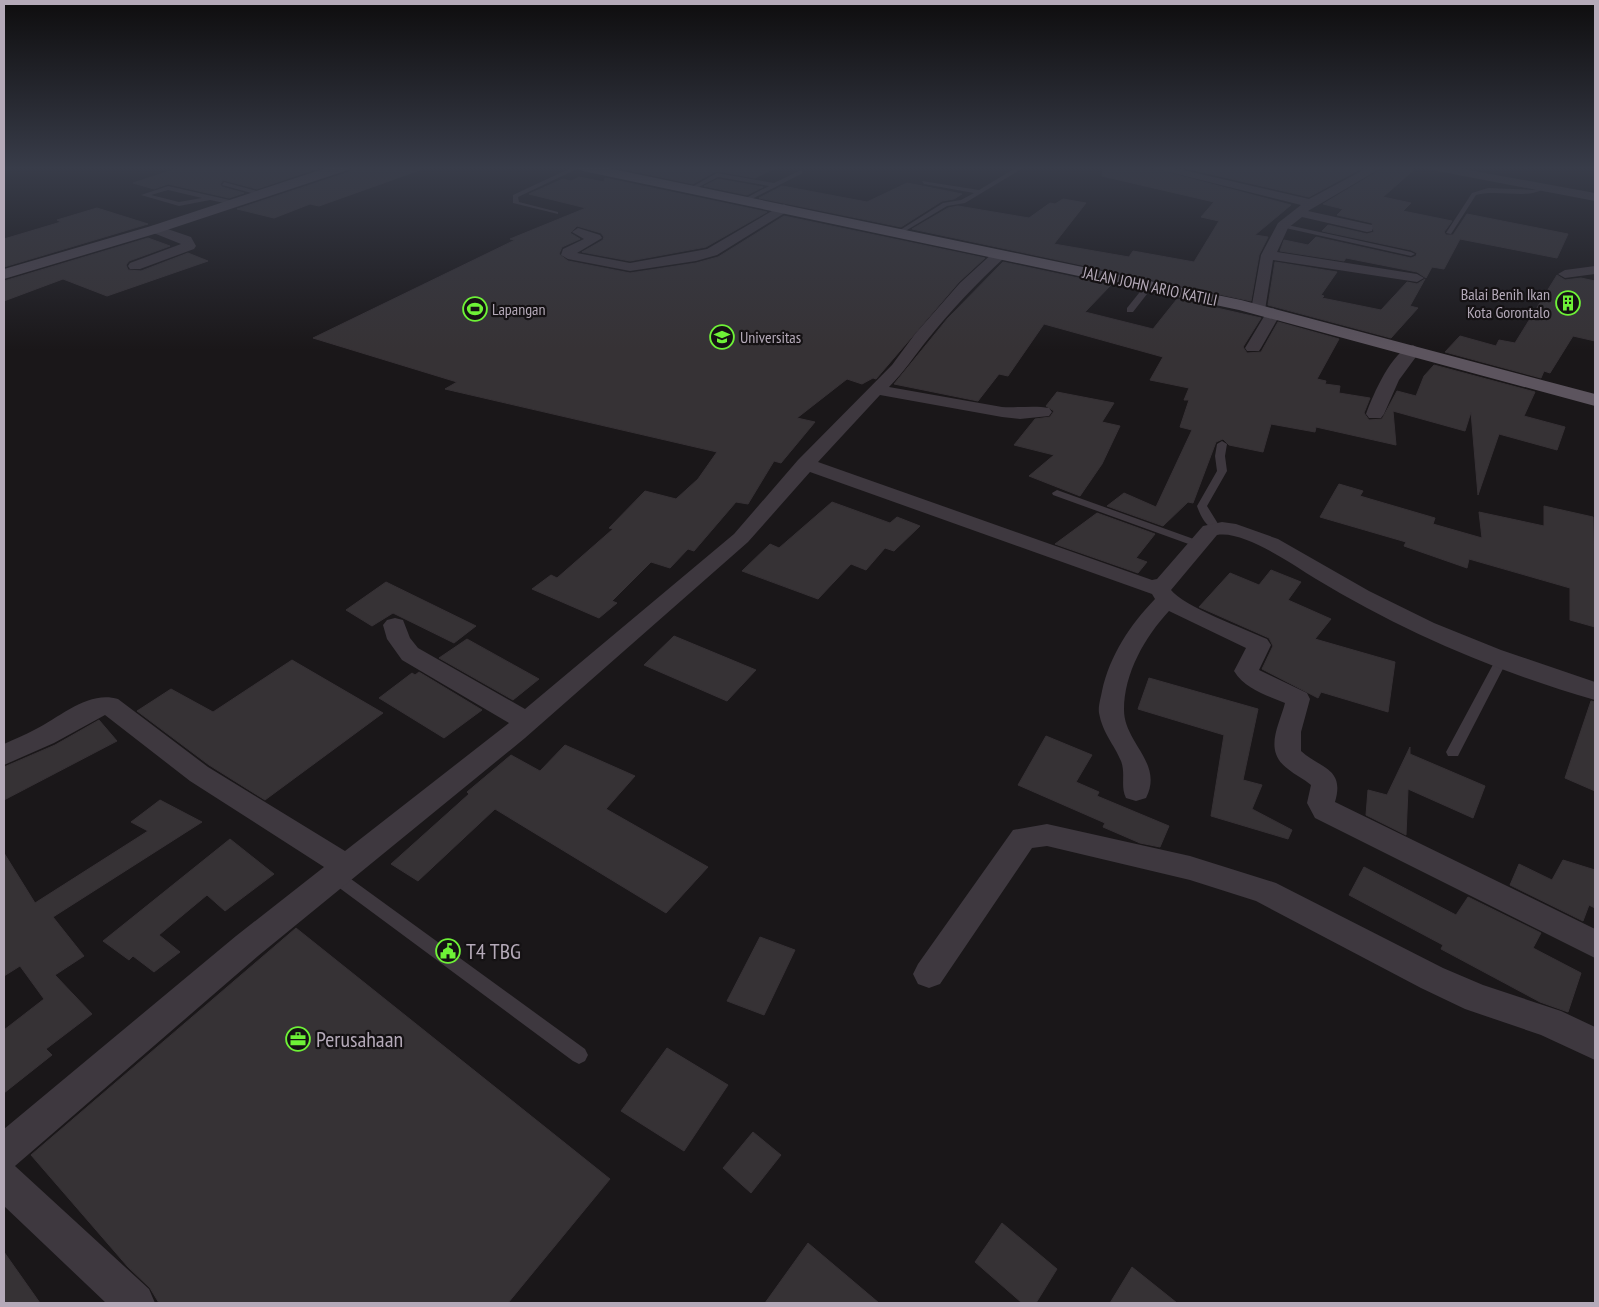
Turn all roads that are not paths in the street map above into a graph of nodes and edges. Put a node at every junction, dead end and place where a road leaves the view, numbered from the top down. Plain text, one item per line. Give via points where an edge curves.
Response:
1 (159, 228) edge
2 (751, 228) edge
3 (881, 228) edge
4 (906, 228) edge
5 (1282, 228) edge
6 (1292, 228) edge
7 (1452, 228) edge
8 (156, 229) junction
9 (578, 232) dead end
10 (900, 232) junction
11 (1449, 233) dead end
12 (1000, 254) junction
13 (1411, 254) dead end
14 (1268, 255) junction
15 (135, 266) dead end
16 (1595, 270) edge
17 (4, 274) edge
18 (1565, 274) dead end
19 (1417, 278) dead end
20 (1150, 285) junction
21 (1130, 310) dead end
22 (1266, 312) junction
23 (1253, 348) dead end
24 (1413, 350) junction
25 (878, 390) junction
26 (1595, 400) edge
27 (1043, 412) dead end
28 (1375, 414) dead end
29 (1222, 444) dead end
30 (806, 464) junction
31 (1057, 493) dead end
32 (1215, 527) junction
33 (1198, 544) junction
34 (1162, 594) junction
35 (395, 625) dead end
36 (1502, 659) junction
37 (1595, 691) edge
38 (526, 721) junction
39 (1453, 752) dead end
40 (4, 755) edge
41 (1136, 791) dead end
42 (341, 871) junction
43 (1595, 944) edge
44 (929, 974) dead end
45 (1595, 1044) edge
46 (579, 1054) dead end
47 (4, 1152) edge
48 (4, 1180) edge
49 (135, 1303) edge

1 - 8 main road
2 - 9 street via 712,252 630,267 568,255 568,252 595,238
3 - 10 main road, JALAN JOHN ARIO KATILI
4 - 10 lane
5 - 14 street
6 - 13 lane
7 - 11 lane
8 - 15 street via 186,240 189,246
8 - 17 main road
10 - 12 main road, JALAN JOHN ARIO KATILI
12 - 20 main road, JALAN JOHN ARIO KATILI
12 - 25 street via 965,286
14 - 19 street
14 - 22 street via 1265,262
16 - 18 street
20 - 21 lane
20 - 22 main road, JALAN JOHN ARIO KATILI
22 - 23 street
22 - 24 main road, JALAN JOHN ARIO KATILI
24 - 26 main road, JALAN JOHN ARIO KATILI
24 - 28 street via 1385,386
25 - 27 street via 1002,412
25 - 30 street via 845,420
29 - 32 lane via 1222,471 1202,506 1204,514
30 - 34 street
30 - 38 street via 741,538
31 - 33 lane
32 - 33 street
32 - 36 street via 1245,533 1405,620
33 - 34 street via 1164,585
34 - 41 street via 1126,654 1111,711 1119,737 1134,760
34 - 43 street via 1259,644 1246,671 1253,679 1298,699 1286,740 1288,751 1295,762 1324,782 1326,788 1321,803 1324,810
35 - 38 street via 399,639 410,654
36 - 37 street
36 - 39 lane
38 - 42 street
40 - 42 street via 92,709 110,705 199,774
42 - 46 lane
42 - 47 street via 247,946
44 - 45 street via 1023,838 1047,834 1190,868 1265,892 1432,978 1478,998 1549,1022
48 - 49 street

